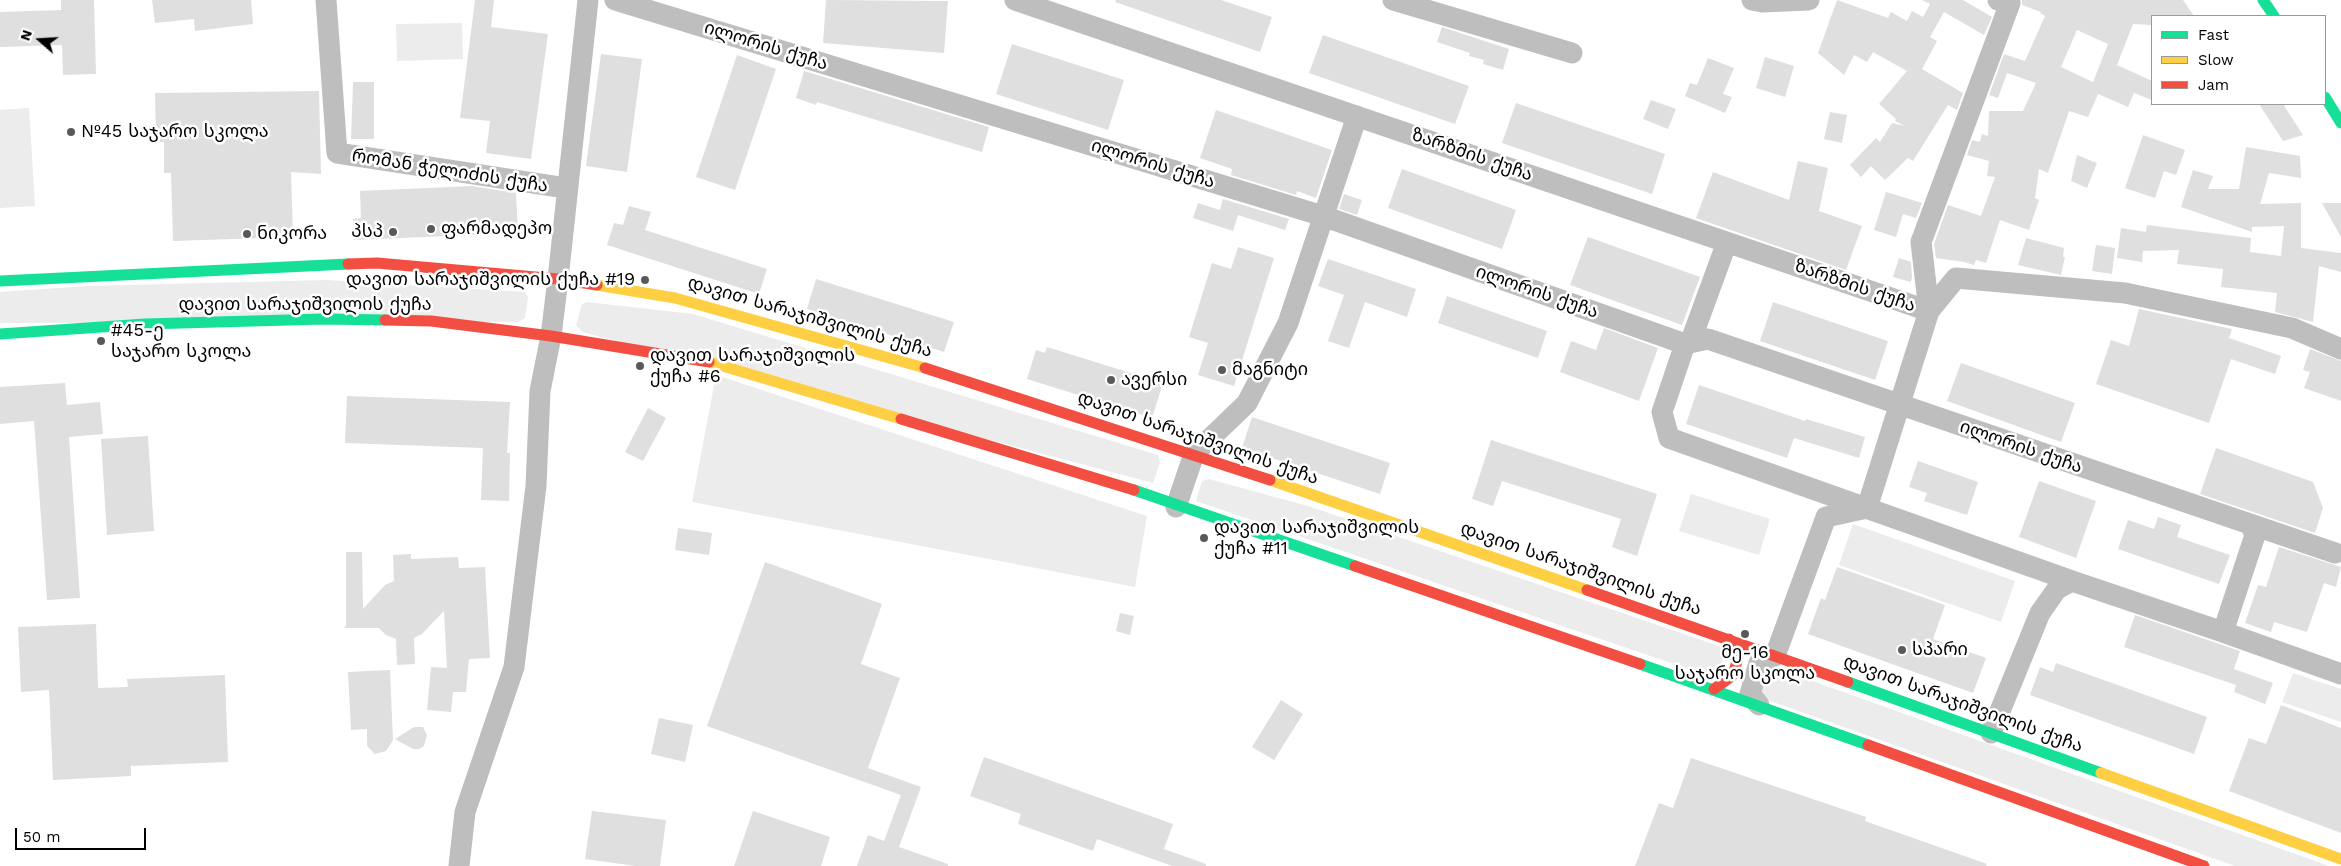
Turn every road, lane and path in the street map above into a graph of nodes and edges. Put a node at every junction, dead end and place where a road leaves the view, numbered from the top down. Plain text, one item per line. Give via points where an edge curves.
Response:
1 (326, 0) edge
2 (588, 0) edge
3 (615, 0) edge
4 (1015, 0) edge
5 (1393, 0) edge
6 (1752, 0) edge
7 (1809, 0) edge
8 (1998, 0) edge
9 (2263, 0) edge
10 (2273, 15) edge
11 (1572, 53) dead end
12 (2326, 99) edge
13 (1357, 116) junction
14 (2341, 123) edge
15 (566, 188) junction
16 (1322, 216) junction
17 (1727, 242) junction
18 (558, 279) junction
19 (0, 281) edge
20 (1928, 311) junction
21 (0, 334) edge
22 (551, 336) junction
23 (1687, 343) junction
24 (2341, 349) edge
25 (1900, 406) junction
26 (1194, 454) junction
27 (1176, 507) junction
28 (1867, 508) junction
29 (2250, 524) junction
30 (2335, 553) dead end
31 (2072, 581) junction
32 (2223, 632) junction
33 (1729, 639) junction
34 (1775, 656) junction
35 (2341, 674) edge
36 (1714, 689) junction
37 (1759, 705) junction
38 (1991, 733) junction
39 (2341, 859) edge
40 (459, 866) edge
41 (2204, 866) edge

1 - 15 street, რომან ჭელიძის ქუჩა via 337,153
2 - 15 street
3 - 16 street, ილორის ქუჩა
4 - 13 street, ზარზმის ქუჩა
5 - 11 street
6 - 7 street
8 - 20 street via 2010,3 1921,242
9 - 10 main road
12 - 14 main road
13 - 16 street
13 - 17 street, ზარზმის ქუჩა
15 - 18 street
16 - 23 street, ილორის ქუჩა
16 - 26 street via 1288,323 1247,403
17 - 20 street, ზარზმის ქუჩა
17 - 23 street
18 - 19 main road, დავით სარაჯიშვილის ქუჩა via 377,262
18 - 22 street
18 - 26 main road, დავით სარაჯიშვილის ქუჩა via 676,298 905,360
20 - 24 street via 1956,278 2124,293 2292,328
20 - 25 street
21 - 22 main road, დავით სარაჯიშვილის ქუჩა via 145,324 324,319 431,321
22 - 27 main road, დავით სარაჯიშვილის ქუჩა via 718,364 1118,486
22 - 40 street via 540,392 536,486 514,666 465,812
23 - 25 street, ილორის ქუჩა via 1708,339
23 - 28 street via 1662,412 1669,438
25 - 28 street
25 - 29 street, ილორის ქუჩა
26 - 27 street
26 - 33 main road, დავით სარაჯიშვილის ქუჩა
27 - 36 main road, დავით სარაჯიშვილის ქუჩა
28 - 31 street
28 - 34 street via 1826,517
29 - 30 street, ილორის ქუჩა
29 - 32 street via 2255,535
31 - 32 street
31 - 38 street via 2057,589 2040,613
32 - 35 street
33 - 34 main road, დავით სარაჯიშვილის ქუჩა
33 - 36 main road via 1736,666 1732,676
34 - 37 street via 1759,663 1750,694
34 - 38 main road, დავით სარაჯიშვილის ქუჩა
36 - 37 main road, დავით სარაჯიშვილის ქუჩა
37 - 41 main road, დავით სარაჯიშვილის ქუჩა
38 - 39 main road, დავით სარაჯიშვილის ქუჩა

